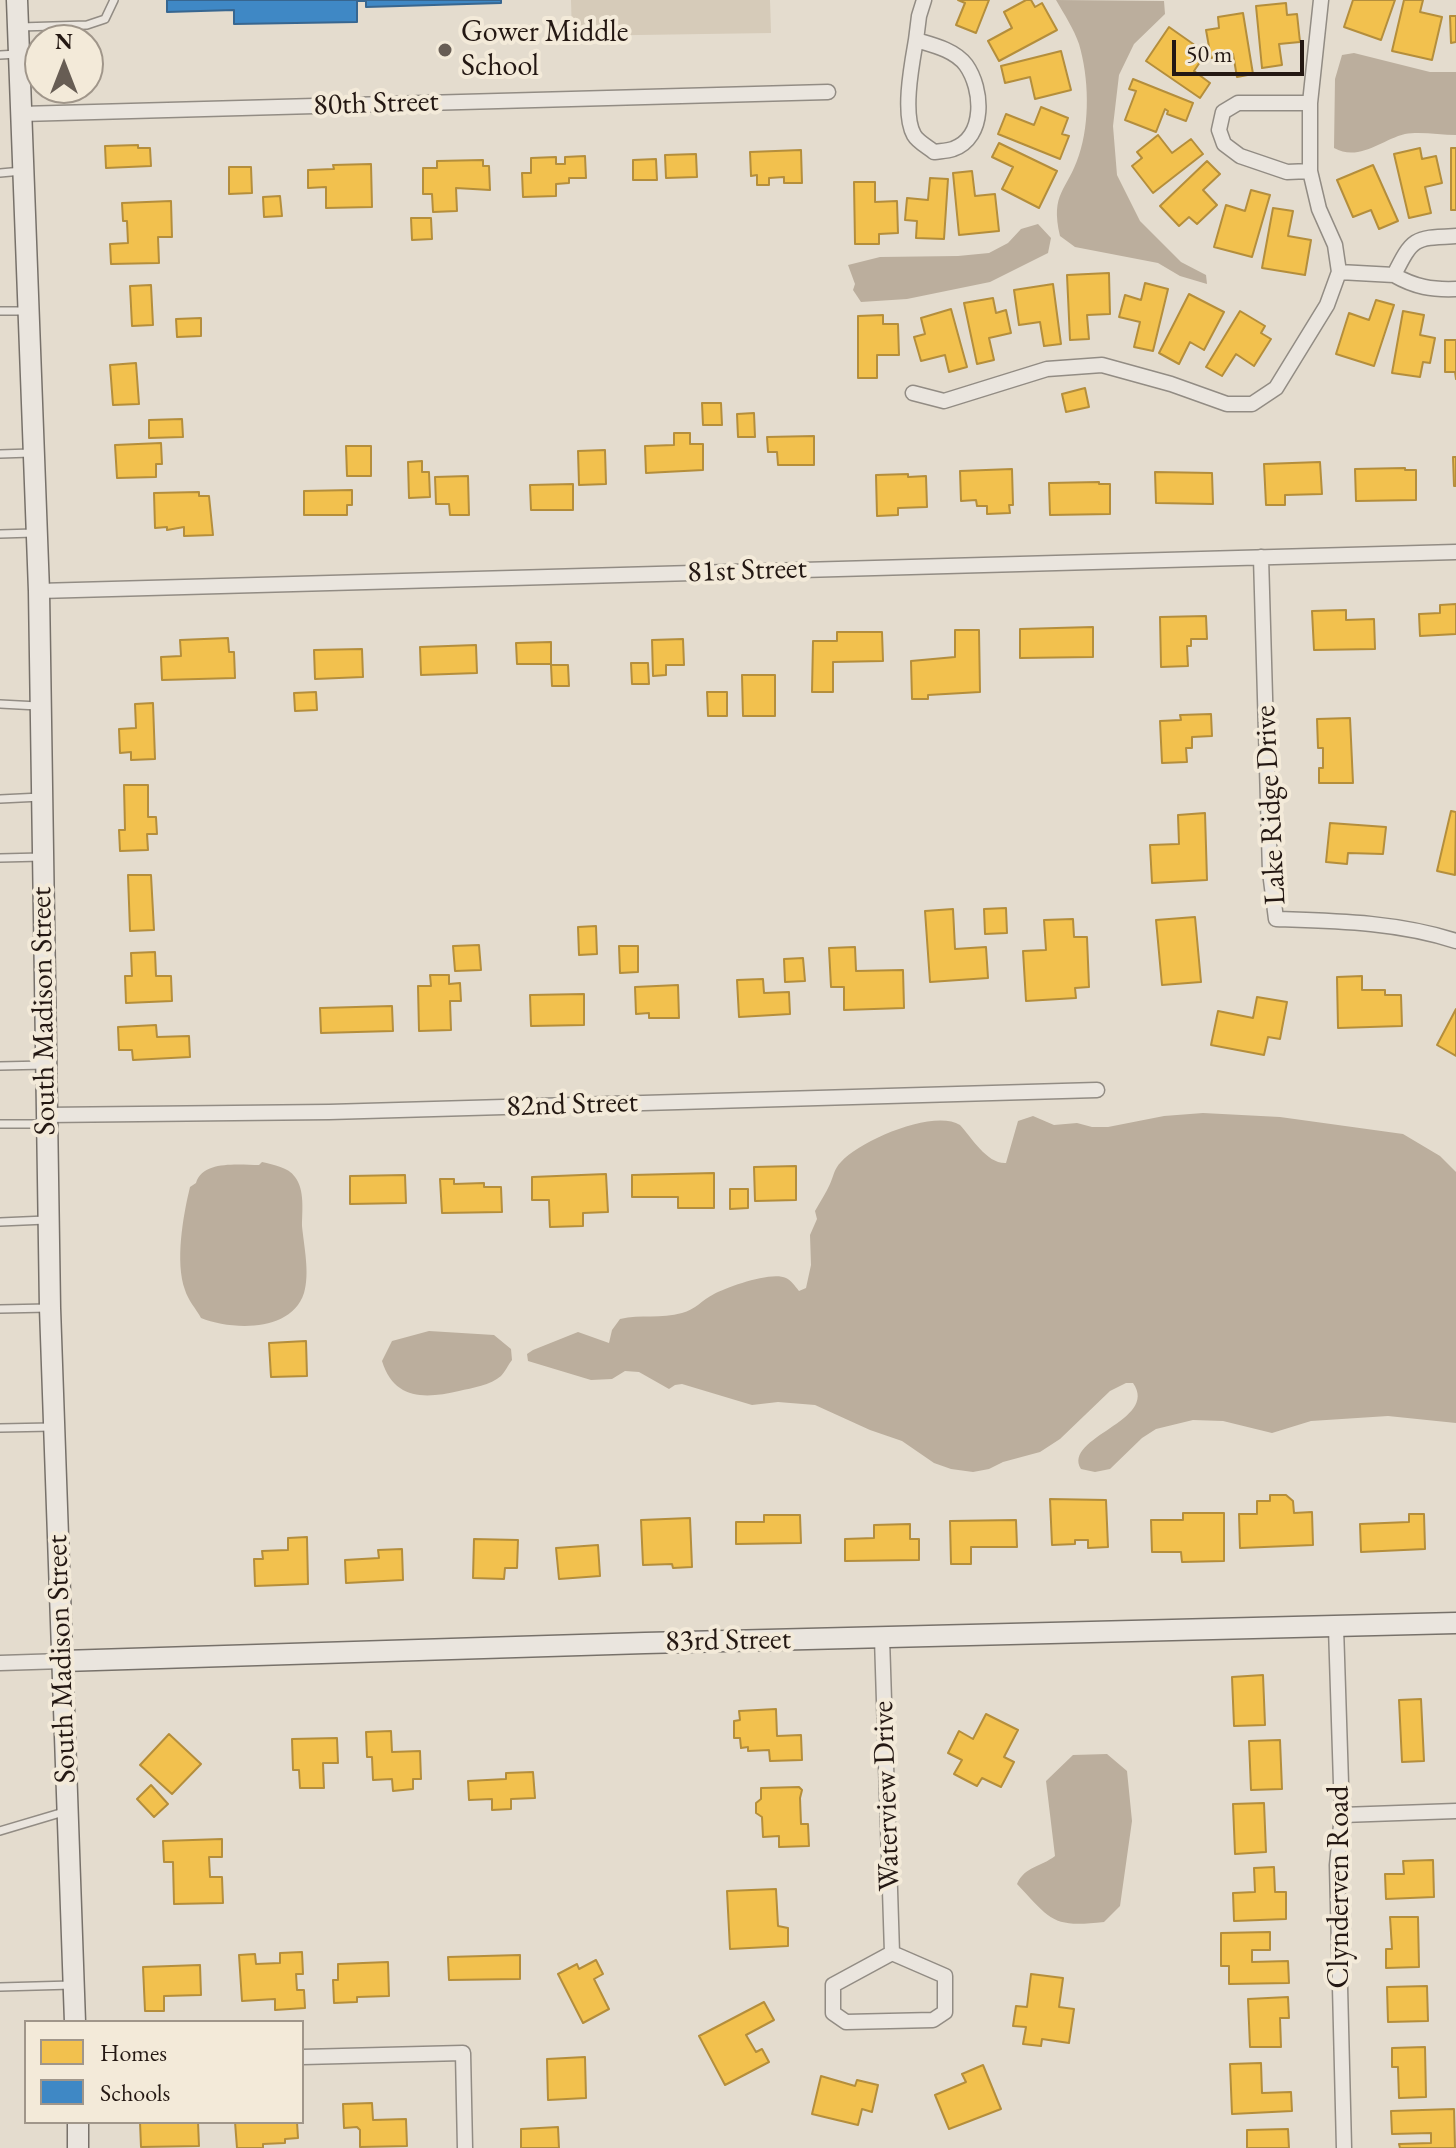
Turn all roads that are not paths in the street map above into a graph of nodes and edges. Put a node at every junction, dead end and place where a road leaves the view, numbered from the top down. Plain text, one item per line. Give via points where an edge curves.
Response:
1 (17, 0) edge
2 (114, 0) edge
3 (924, 0) edge
4 (1321, 0) edge
5 (18, 27) junction
6 (916, 40) junction
7 (9, 54) edge
8 (828, 92) dead end
9 (1310, 103) junction
10 (21, 114) junction
11 (22, 171) junction
12 (1310, 171) junction
13 (0, 173) edge
14 (1456, 236) edge
15 (1339, 272) junction
16 (1394, 275) junction
17 (1456, 289) edge
18 (0, 311) edge
19 (28, 311) junction
20 (913, 393) dead end
21 (33, 453) junction
22 (0, 454) edge
23 (36, 533) junction
24 (0, 534) edge
25 (1456, 552) edge
26 (1261, 557) junction
27 (39, 591) junction
28 (0, 704) edge
29 (40, 707) junction
30 (41, 797) junction
31 (0, 799) edge
32 (42, 857) junction
33 (0, 858) edge
34 (1456, 941) edge
35 (45, 1065) junction
36 (0, 1066) edge
37 (1097, 1090) dead end
38 (46, 1119) junction
39 (0, 1124) edge
40 (48, 1220) junction
41 (0, 1222) edge
42 (50, 1308) junction
43 (0, 1309) edge
44 (54, 1427) junction
45 (0, 1428) edge
46 (1456, 1623) edge
47 (1336, 1627) junction
48 (882, 1638) junction
49 (63, 1661) junction
50 (0, 1663) edge
51 (67, 1811) junction
52 (1456, 1811) edge
53 (1342, 1815) junction
54 (0, 1831) edge
55 (892, 1953) junction
56 (75, 1985) junction
57 (0, 1987) edge
58 (75, 2020) edge
59 (304, 2057) edge
60 (78, 2124) edge
61 (78, 2148) edge
62 (465, 2148) edge
63 (1344, 2148) edge

1 - 5 street, South Madison Street
2 - 5 lane via 105,19 87,25
3 - 6 street
4 - 9 street
5 - 7 street, South Madison Street
6 - 6 street via 910,122 915,138 934,152 955,148 970,136 979,116 977,88 966,64 947,50
7 - 10 street, South Madison Street
8 - 10 street, 80th Street
9 - 12 street
9 - 12 street via 1238,103 1223,112 1219,130 1224,144 1240,156 1287,172
10 - 11 street, South Madison Street
11 - 13 lane
11 - 19 street, South Madison Street
12 - 15 street
14 - 16 street via 1421,238 1407,250
15 - 16 street
15 - 20 street via 1327,305 1276,388 1252,404 1227,404 1102,365 1047,369 944,401
16 - 17 street via 1430,290
18 - 19 lane
19 - 21 street, South Madison Street
21 - 22 lane
21 - 23 street, South Madison Street
23 - 24 lane
23 - 27 street, South Madison Street
25 - 26 street, 81st Street
26 - 27 street, 81st Street
26 - 34 street, Lake Ridge Drive via 1270,872 1276,919 1393,925
27 - 29 street, South Madison Street
28 - 29 lane
29 - 30 street, South Madison Street
30 - 31 lane
30 - 32 street, South Madison Street
32 - 33 lane
32 - 35 street, South Madison Street
35 - 36 lane
35 - 38 street, South Madison Street
37 - 38 street, 82nd Street
38 - 39 lane
38 - 40 street, South Madison Street
40 - 41 lane
40 - 42 street, South Madison Street
42 - 43 lane
42 - 44 street, South Madison Street
44 - 45 lane
44 - 49 street, South Madison Street
46 - 47 street, 83rd Street
47 - 48 street, 83rd Street
47 - 53 street, Clynderven Road
48 - 49 street, 83rd Street
48 - 55 street, Waterview Drive
49 - 50 street, 83rd Street
49 - 51 street, South Madison Street
51 - 54 lane
51 - 56 street, South Madison Street
52 - 53 street
53 - 63 street, Clynderven Road via 1337,1865
55 - 55 street via 833,1985 833,2013 846,2022 933,2020 945,2012 945,1976
56 - 57 lane
56 - 58 street, South Madison Street
59 - 62 street via 463,2053
60 - 61 street

